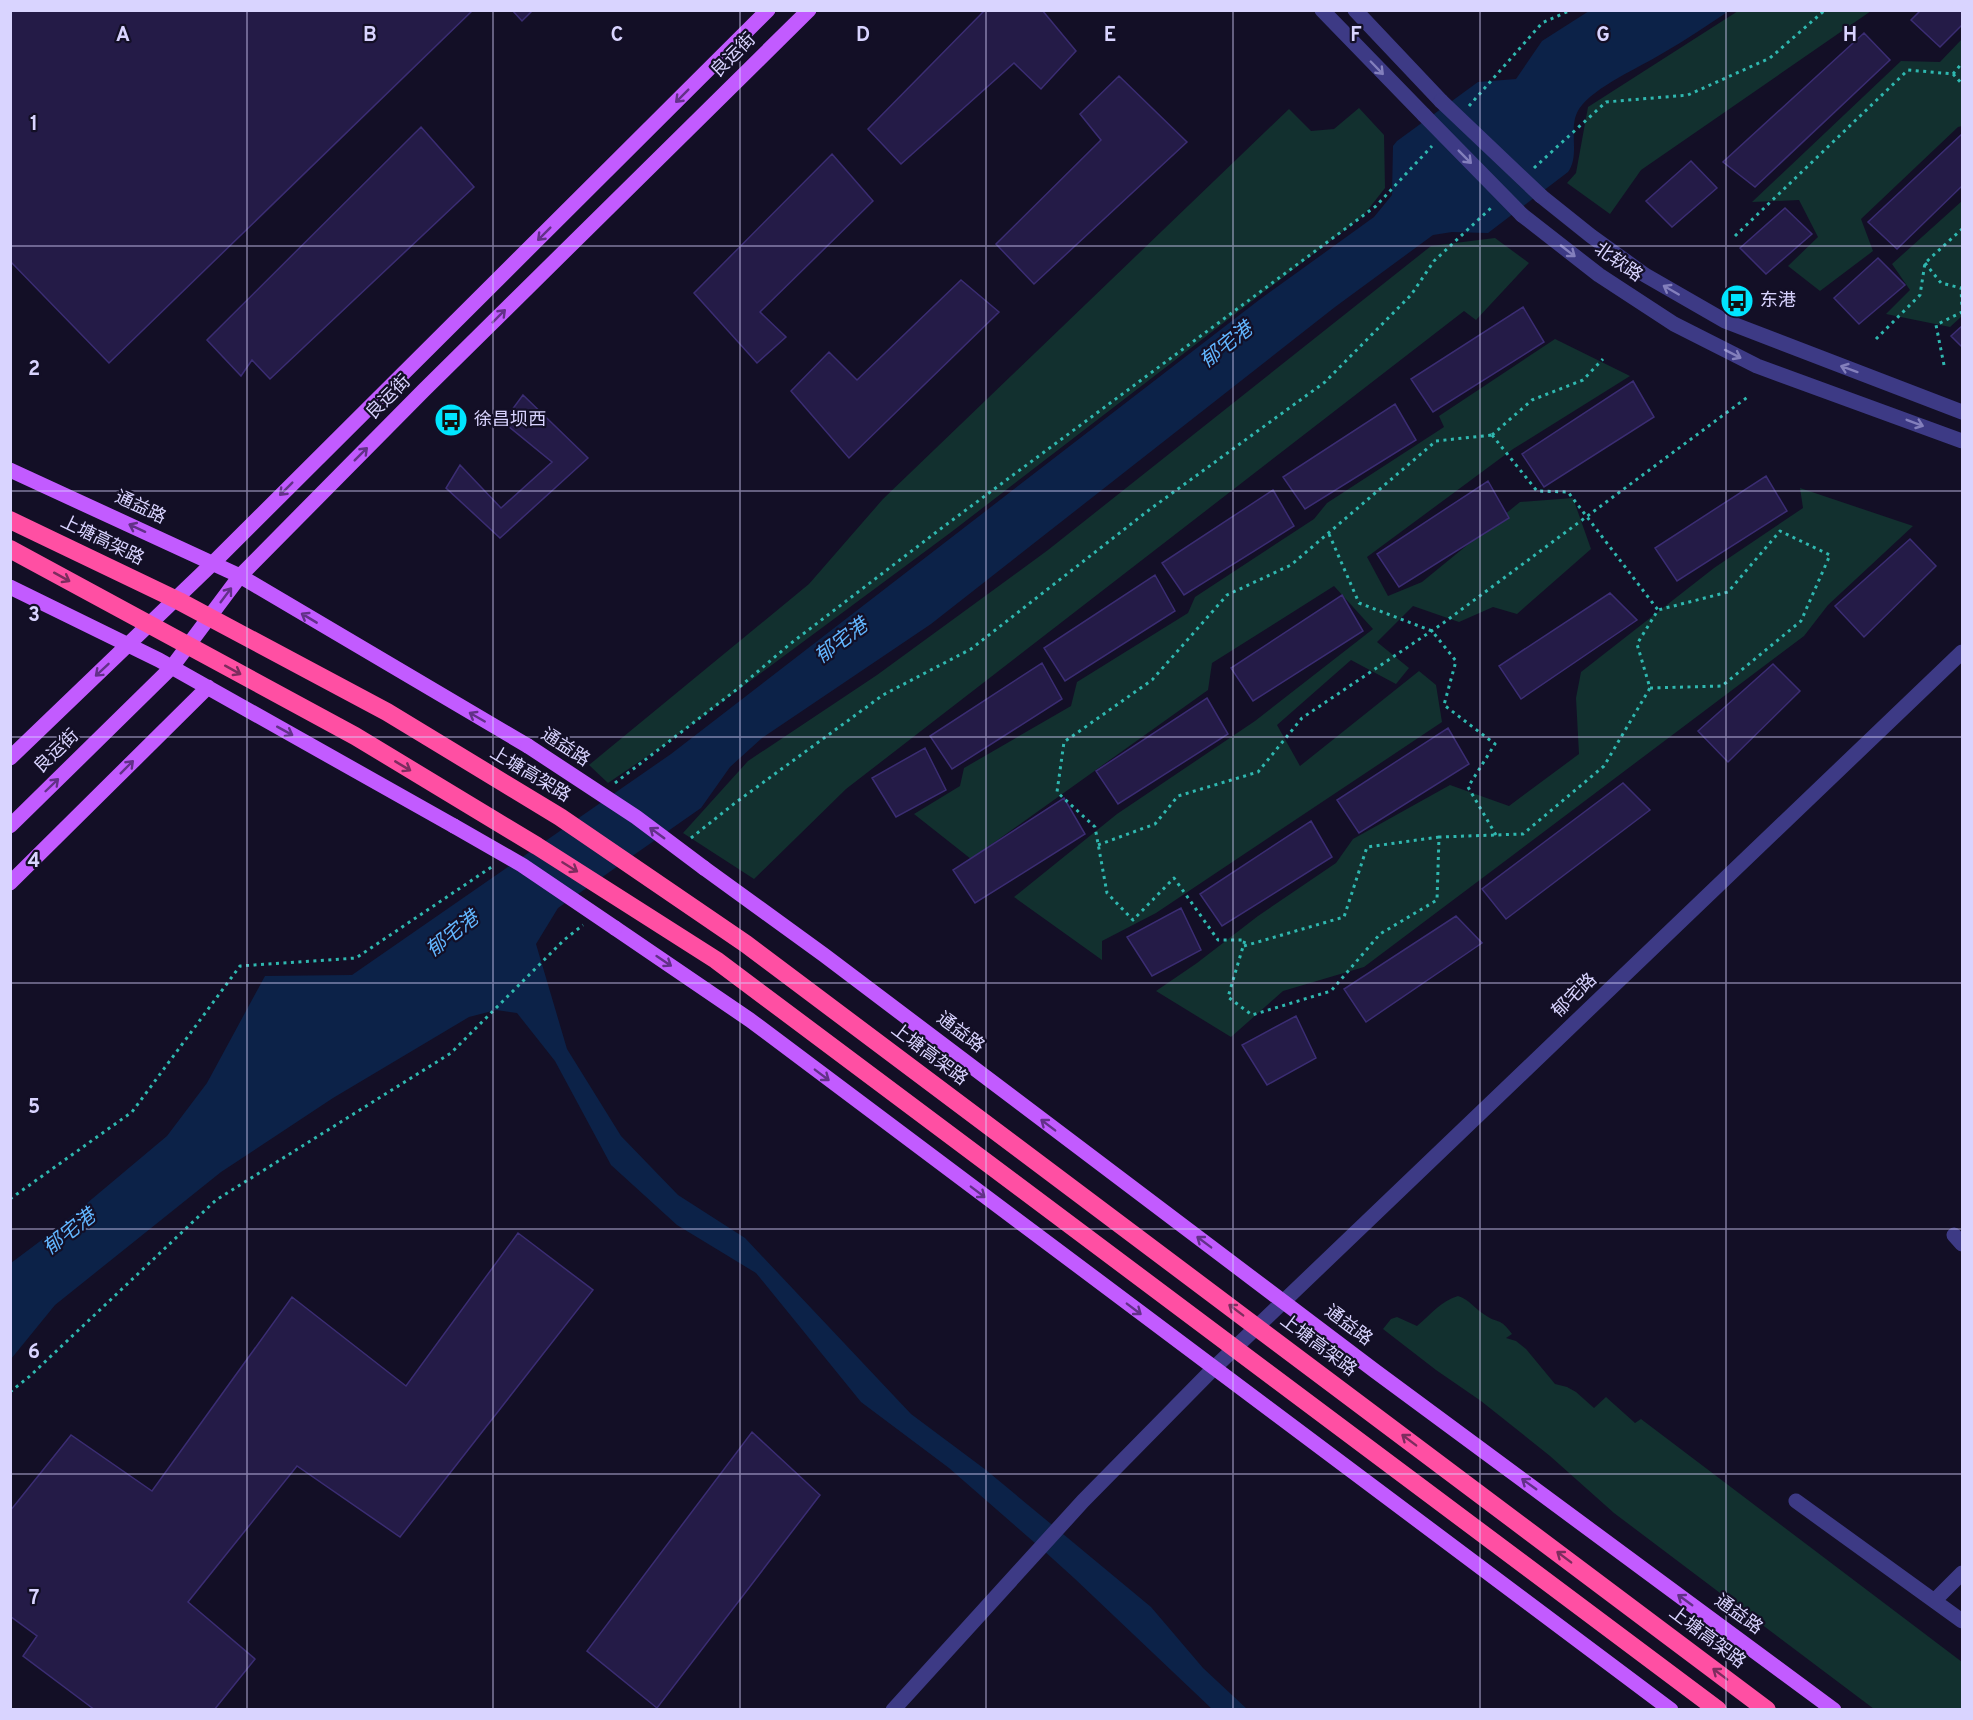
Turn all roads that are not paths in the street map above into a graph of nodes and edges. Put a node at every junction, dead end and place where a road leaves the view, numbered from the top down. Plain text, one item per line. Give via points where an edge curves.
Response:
1 (768, 10) edge
2 (808, 10) edge
3 (1322, 10) edge
4 (1355, 10) edge
5 (1962, 412) edge
6 (1962, 441) edge
7 (10, 470) edge
8 (10, 520) edge
9 (10, 549) edge
10 (213, 563) junction
11 (240, 576) junction
12 (10, 587) edge
13 (129, 645) junction
14 (1962, 652) edge
15 (172, 667) junction
16 (208, 687) junction
17 (10, 758) edge
18 (10, 826) edge
19 (10, 883) edge
20 (1283, 1302) junction
21 (1214, 1368) junction
22 (1797, 1502) dead end
23 (1962, 1573) edge
24 (1935, 1600) junction
25 (1962, 1621) edge
26 (893, 1710) edge
27 (1671, 1710) edge
28 (1718, 1710) edge
29 (1767, 1710) edge
30 (1834, 1710) edge

1 -> 10 main road, 良运街
11 -> 2 main road, 良运街
3 -> 6 street, 北软路, bridge via 1522,215 1599,275 1674,324 1756,366
5 -> 4 street, 北软路, bridge via 1725,321 1645,275 1541,196
10 -> 7 main road, 通益路
29 -> 8 highway, 上塘高架路, bridge via 746,944 560,818 387,712 179,601
9 -> 28 highway, bridge via 355,736 716,960
10 - 11 main road, 通益路
10 - 13 main road, 良运街
15 -> 11 main road, 良运街
20 -> 11 main road, 通益路, bridge via 636,817 528,746
12 - 13 main road
13 - 15 main road
13 -> 17 main road, 良运街
14 - 20 street, 郁宅路
15 - 16 main road
18 -> 15 main road, 良运街
19 -> 16 main road
16 -> 21 main road, bridge via 522,865 750,1020
20 - 21 street, 郁宅路
30 -> 20 main road, 通益路
21 - 26 street, 郁宅路 via 1083,1501
21 - 27 main road
22 - 24 street
23 - 24 street
24 - 25 street

